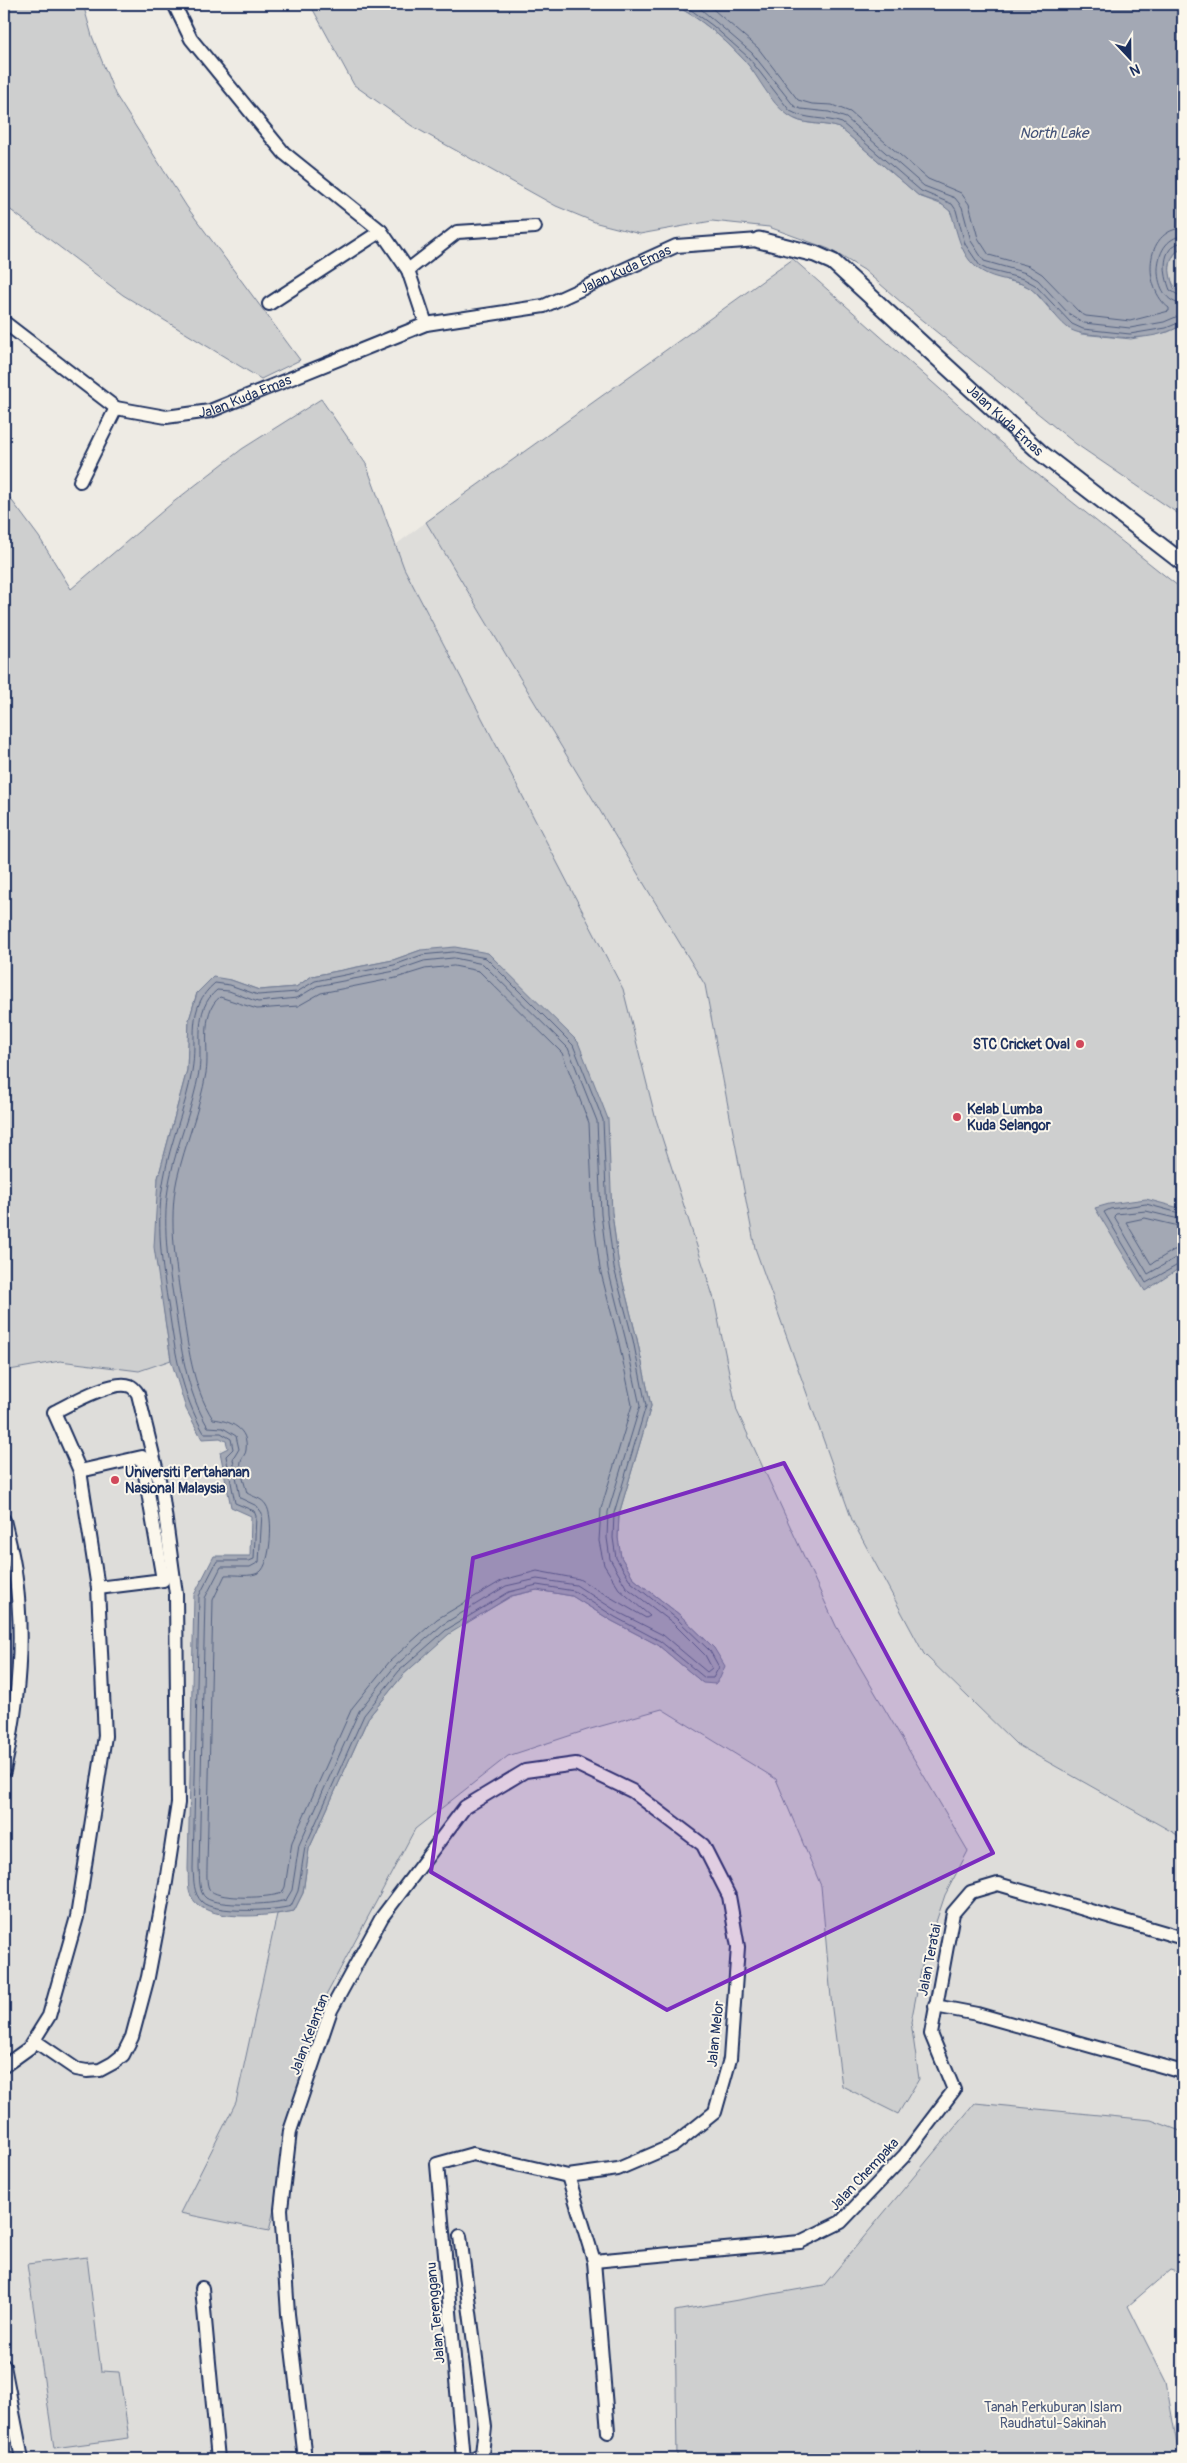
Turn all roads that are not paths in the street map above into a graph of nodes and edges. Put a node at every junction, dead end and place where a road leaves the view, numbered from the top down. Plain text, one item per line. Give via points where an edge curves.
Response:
1 (174, 4) edge
2 (535, 227) dead end
3 (381, 231) junction
4 (760, 240) joint
5 (408, 270) junction
6 (269, 304) dead end
7 (4, 322) edge
8 (426, 324) junction
9 (116, 408) junction
10 (80, 481) dead end
11 (1183, 563) edge
12 (80, 1471) junction
13 (4, 1520) edge
14 (98, 1588) junction
15 (4, 1772) edge
16 (632, 1792) joint
17 (1183, 1938) edge
18 (935, 2006) junction
19 (35, 2041) junction
20 (4, 2066) edge
21 (1183, 2072) edge
22 (438, 2164) joint
23 (568, 2176) junction
24 (460, 2236) dead end
25 (594, 2261) junction
26 (202, 2288) dead end
27 (4, 2366) edge
28 (608, 2432) dead end
29 (22, 2459) edge
30 (218, 2459) edge
31 (305, 2459) edge
32 (463, 2459) edge
33 (472, 2459) edge

1 - 3 street via 191,39 284,153
2 - 5 street via 457,232
3 - 5 street
3 - 6 street
4 - 8 street, Jalan Kuda Emas via 676,246 544,306
4 - 11 street, Jalan Kuda Emas via 815,254 832,262 1041,453
5 - 8 street
7 - 9 street, Jalan Kuda Emas
8 - 9 street, Jalan Kuda Emas via 210,411 166,417
9 - 10 street
12 - 14 street
12 - 14 street via 142,1457 163,1580
12 - 19 street via 54,1412 118,1384 130,1386 138,1394 162,1492 176,1594 178,1803 148,1977 132,2037 122,2055 107,2066 87,2071 76,2069
13 - 15 street via 15,1572 19,1619 18,1668
14 - 19 street via 105,1736 77,1917 49,2016
16 - 23 street, Jalan Melor via 703,1845 729,1896 738,1947 730,2059 715,2112 674,2145 618,2169
16 - 31 street, Jalan Kelantan via 576,1764 525,1770 465,1806 382,1917 331,2010 290,2131 282,2209 288,2314
17 - 18 street, Jalan Teratai via 998,1884 971,1892 953,1913
18 - 21 street, Jalan Teratai via 977,2014
18 - 25 street, Jalan Chempaka via 931,2034 954,2090 904,2156 841,2222 800,2242
19 - 20 street via 18,2058
22 - 23 street, Jalan Melor via 473,2154
22 - 32 street, Jalan Terengganu
23 - 25 street
24 - 33 street via 485,2427 482,2454
25 - 28 street
26 - 30 street
27 - 29 street

